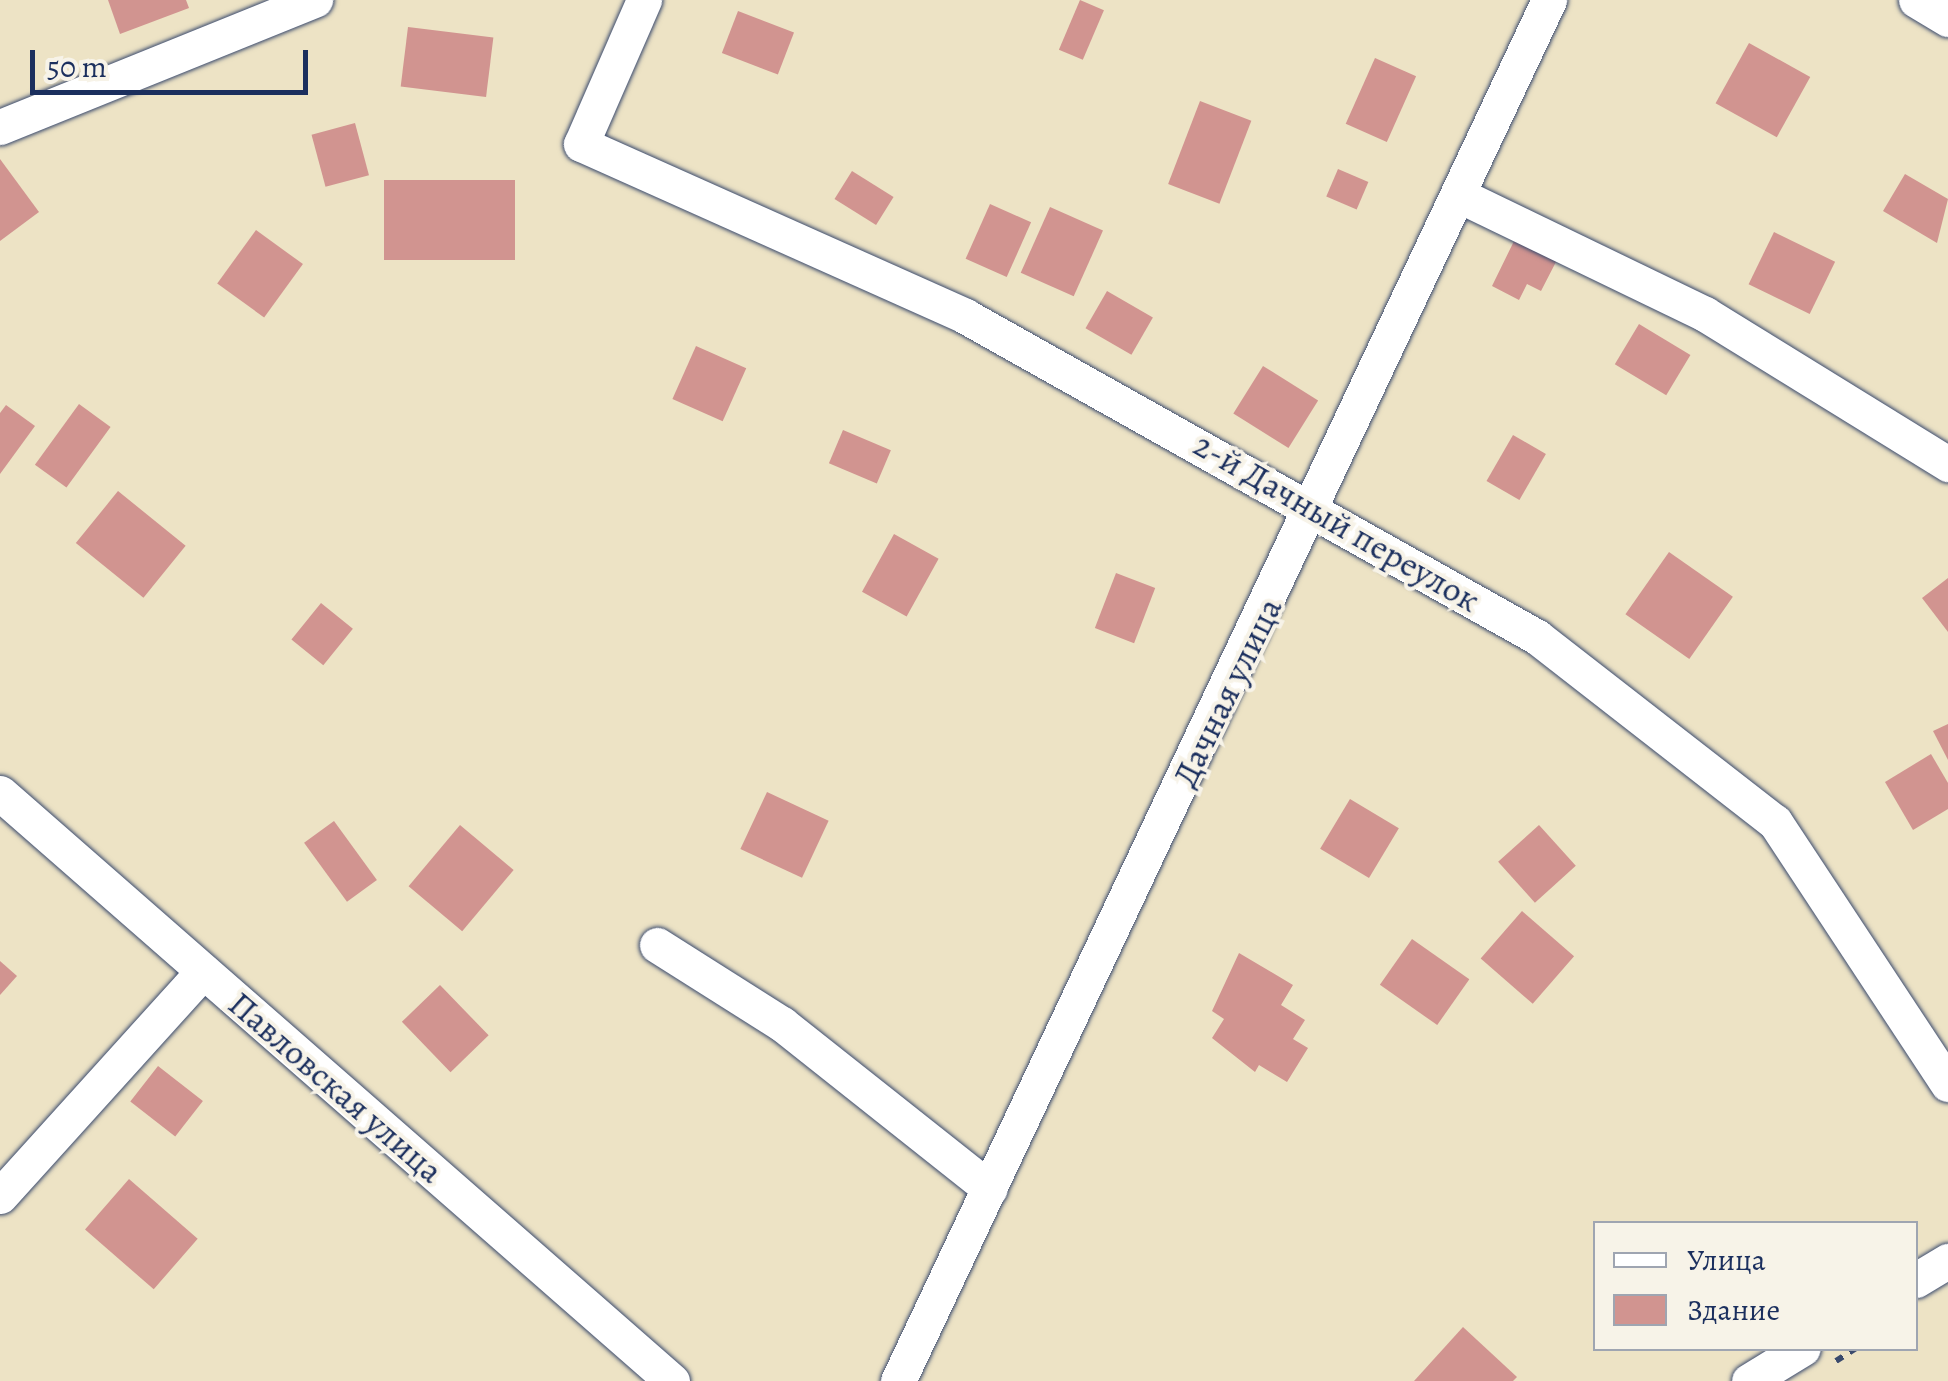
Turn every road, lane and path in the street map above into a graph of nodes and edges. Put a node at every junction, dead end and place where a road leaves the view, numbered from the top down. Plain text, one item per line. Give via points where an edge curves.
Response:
1 (315, 0) edge
2 (644, 0) edge
3 (1549, 0) edge
4 (1916, 0) edge
5 (1948, 19) edge
6 (0, 127) edge
7 (1459, 195) junction
8 (1948, 464) edge
9 (1315, 506) junction
10 (0, 793) edge
11 (656, 946) dead end
12 (203, 971) junction
13 (1948, 1084) edge
14 (990, 1189) junction
15 (0, 1196) edge
16 (1948, 1260) edge
17 (1918, 1279) edge
18 (1798, 1351) edge
19 (672, 1381) edge
20 (898, 1381) edge
21 (1749, 1381) edge

1 - 6 street
2 - 9 street, 2-й Дачный переулок via 581,144 965,316
3 - 7 street, Дачная улица
4 - 5 street
7 - 8 street via 1706,314
7 - 9 street, Дачная улица
9 - 13 street, 2-й Дачный переулок via 1537,637 1775,822
9 - 14 street, Дачная улица
10 - 12 street, Павловская улица
11 - 14 street via 782,1024
12 - 15 street
12 - 19 street, Павловская улица
14 - 20 street, Дачная улица
16 - 17 street
18 - 21 street

